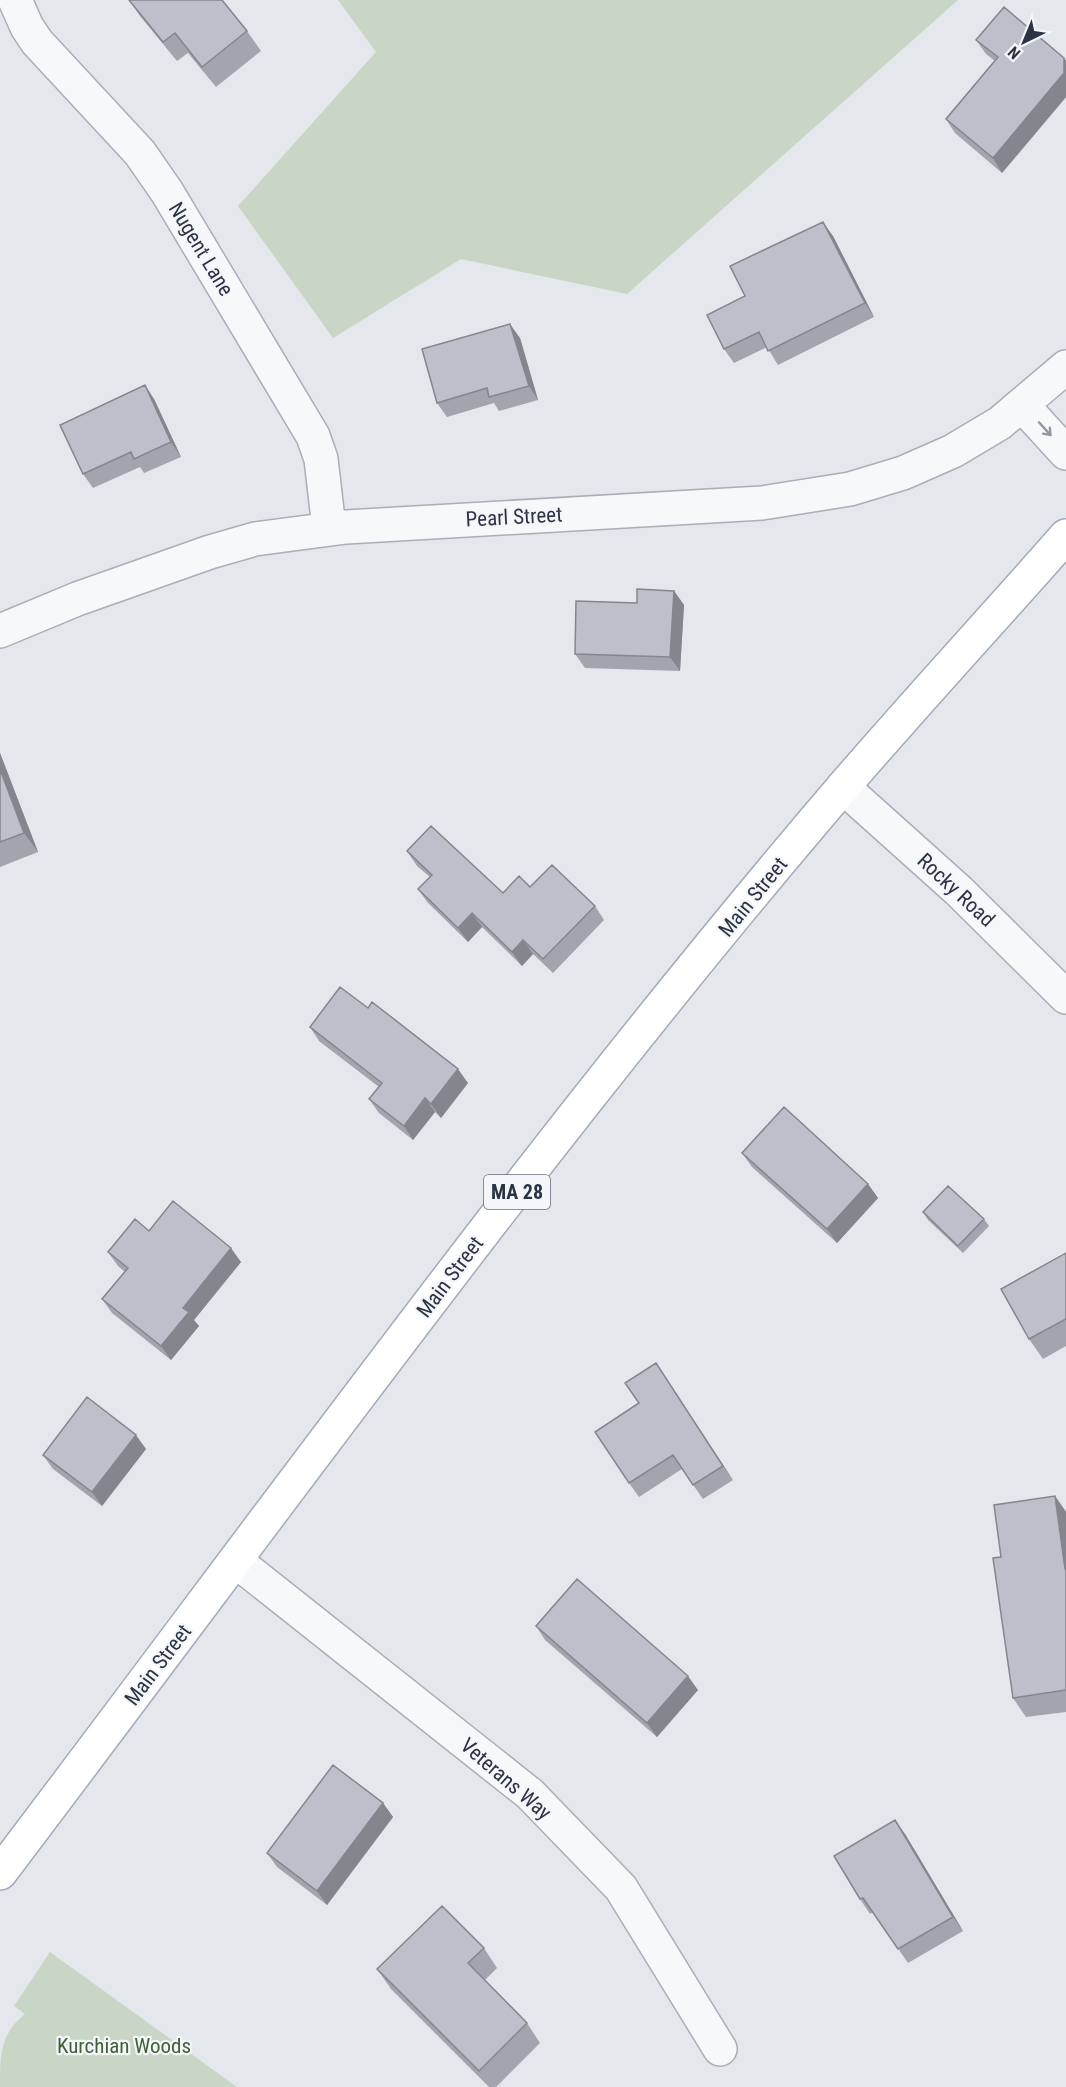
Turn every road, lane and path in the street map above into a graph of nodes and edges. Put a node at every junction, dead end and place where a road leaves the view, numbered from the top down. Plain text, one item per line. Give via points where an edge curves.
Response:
1 (15, 0) edge
2 (1066, 367) edge
3 (1023, 406) junction
4 (1066, 453) edge
5 (329, 528) junction
6 (1066, 536) edge
7 (0, 631) edge
8 (843, 787) junction
9 (1066, 997) edge
10 (236, 1561) junction
11 (0, 1874) edge
12 (720, 2049) dead end

1 - 5 street, Nugent Lane via 37,42 123,133 160,182 307,426 321,459
2 - 3 street, Pearl Street
3 -> 4 street
3 - 5 street, Pearl Street via 953,451 903,473 850,489 762,503
5 - 7 street, Pearl Street via 255,539 210,552
6 - 8 main road, Main Street / MA 28
8 - 9 street, Rocky Road via 959,891
8 - 10 main road, Main Street / MA 28 via 460,1263
10 - 11 main road, Main Street / MA 28
10 - 12 street, Veterans Way via 530,1794 621,1888

